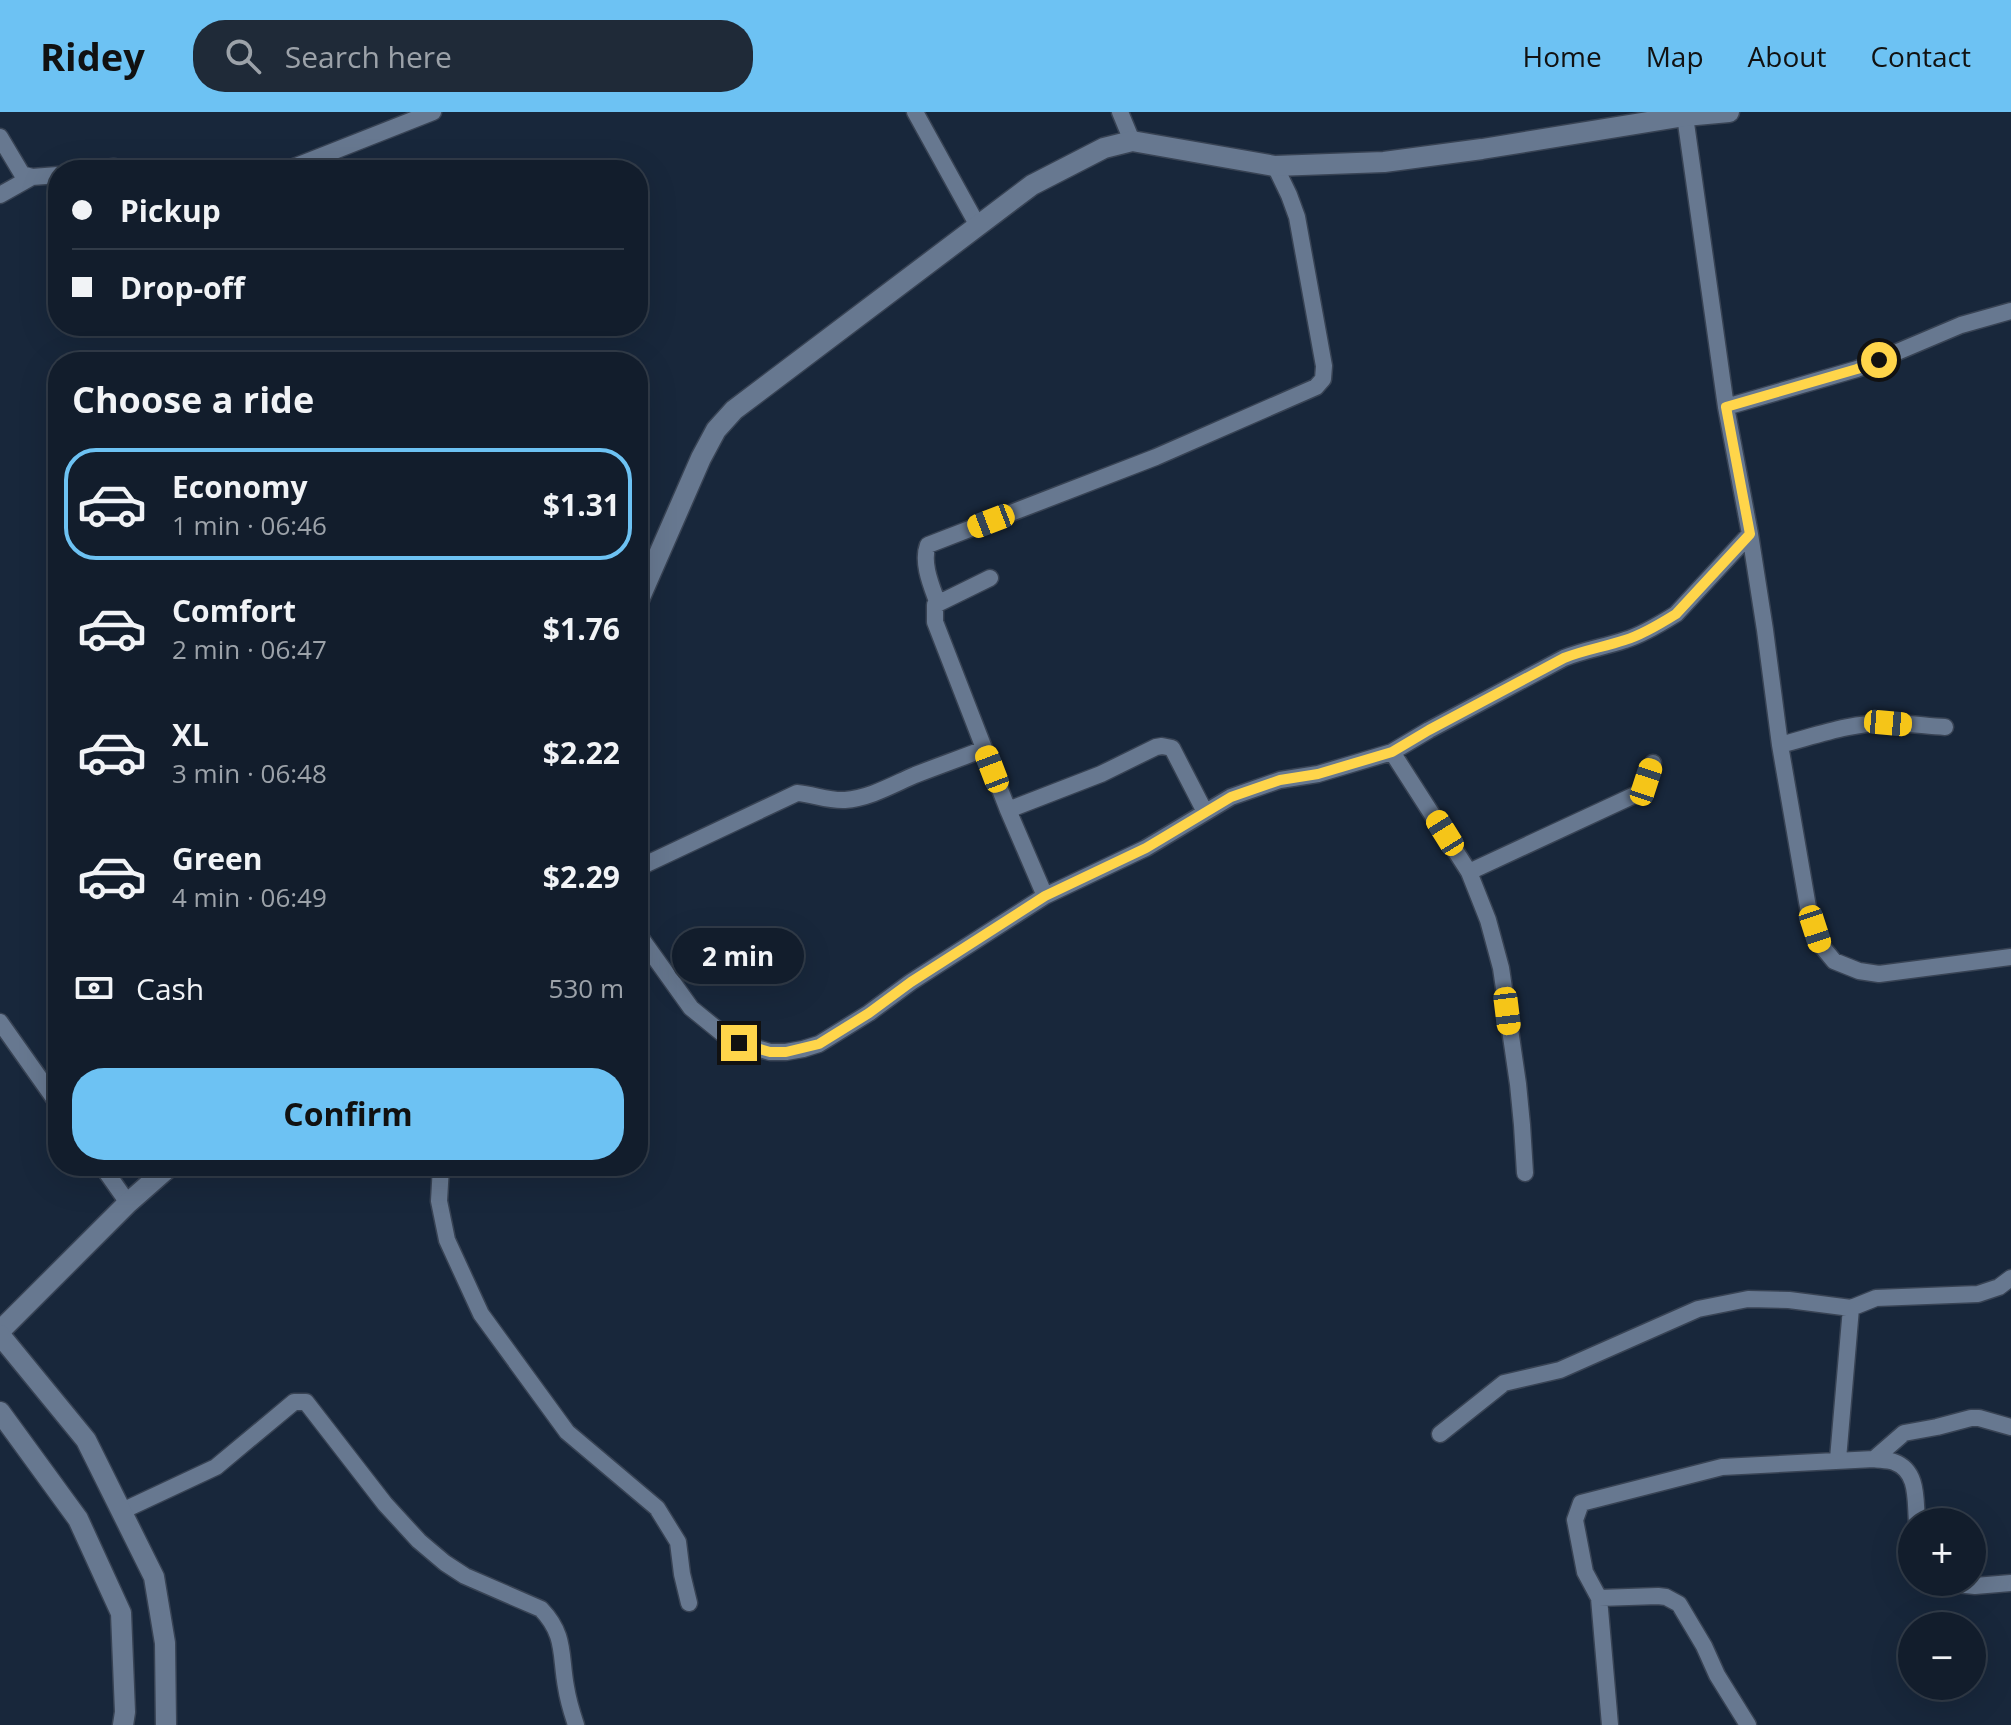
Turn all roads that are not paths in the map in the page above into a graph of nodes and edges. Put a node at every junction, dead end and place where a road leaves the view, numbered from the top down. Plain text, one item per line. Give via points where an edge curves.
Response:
1 (433, 112) edge
2 (915, 112) edge
3 (1120, 112) edge
4 (1729, 112) edge
5 (1685, 116) junction
6 (1601, 121) edge
7 (0, 137) edge
8 (1132, 141) junction
9 (311, 160) edge
10 (1275, 166) junction
11 (48, 176) edge
12 (32, 177) junction
13 (0, 195) edge
14 (978, 226) junction
15 (2011, 311) edge
16 (1726, 407) junction
17 (1750, 534) junction
18 (990, 578) dead end
19 (648, 579) edge
20 (938, 604) junction
21 (1945, 727) dead end
22 (1780, 745) junction
23 (984, 749) junction
24 (1392, 752) junction
25 (1653, 763) dead end
26 (1008, 810) junction
27 (1205, 812) junction
28 (648, 863) edge
29 (1469, 872) junction
30 (1045, 896) junction
31 (648, 948) edge
32 (2011, 957) edge
33 (0, 1022) edge
34 (48, 1090) edge
35 (1525, 1173) dead end
36 (109, 1176) edge
37 (159, 1176) edge
38 (440, 1176) edge
39 (128, 1203) junction
40 (2011, 1278) edge
41 (1851, 1308) junction
42 (0, 1333) edge
43 (0, 1412) edge
44 (2011, 1427) edge
45 (1440, 1434) dead end
46 (1838, 1459) junction
47 (1874, 1459) junction
48 (1916, 1508) edge
49 (122, 1511) junction
50 (2011, 1583) edge
51 (1986, 1585) edge
52 (1599, 1598) junction
53 (689, 1603) dead end
54 (123, 1725) edge
55 (166, 1725) edge
56 (576, 1725) edge
57 (1610, 1725) edge
58 (1748, 1725) edge

1 - 9 street
2 - 14 street
3 - 8 street
4 - 5 street
5 - 6 street
5 - 16 street
6 - 10 street via 1482,149 1384,162
7 - 12 street via 22,174
8 - 10 street
8 - 14 street via 1104,148 1032,185
10 - 20 street via 1297,217 1323,379 1316,387 1156,457 928,545 927,565
11 - 12 street
12 - 13 street
14 - 19 street via 734,410 701,458
15 - 16 street via 1961,325 1857,369
16 - 17 street
17 - 22 street
17 - 24 street via 1664,622 1627,640 1564,658
18 - 20 street
20 - 23 street via 938,632
21 - 22 street via 1865,725
22 - 32 street via 1809,913 1820,944 1834,961 1879,974
23 - 26 street
23 - 28 street via 866,796 829,800 797,793
24 - 27 street via 1280,780
24 - 29 street
25 - 29 street via 1639,793
26 - 27 street via 1162,746 1172,748
26 - 30 street
27 - 30 street via 1146,848
29 - 35 street via 1501,968
30 - 31 street via 819,1044 786,1052 747,1046 706,1022
33 - 34 street
36 - 39 street
37 - 39 street
38 - 53 street via 447,1240 481,1314 567,1432 657,1508 678,1542
39 - 42 street
40 - 41 street via 1978,1294 1876,1298
41 - 45 street via 1748,1299 1698,1309 1560,1370 1504,1383
41 - 46 street
42 - 49 street via 86,1440
43 - 54 street via 78,1519 121,1613
44 - 47 street via 1971,1418 1904,1433
46 - 47 street
46 - 52 street via 1722,1467 1581,1503 1577,1533 1585,1572
47 - 48 street via 1906,1469
49 - 55 street via 154,1577 165,1643
49 - 56 street via 216,1467 294,1402 306,1402 419,1541 465,1576 541,1609 550,1619 562,1647
50 - 51 street
52 - 57 street
52 - 58 street via 1658,1596 1679,1604

